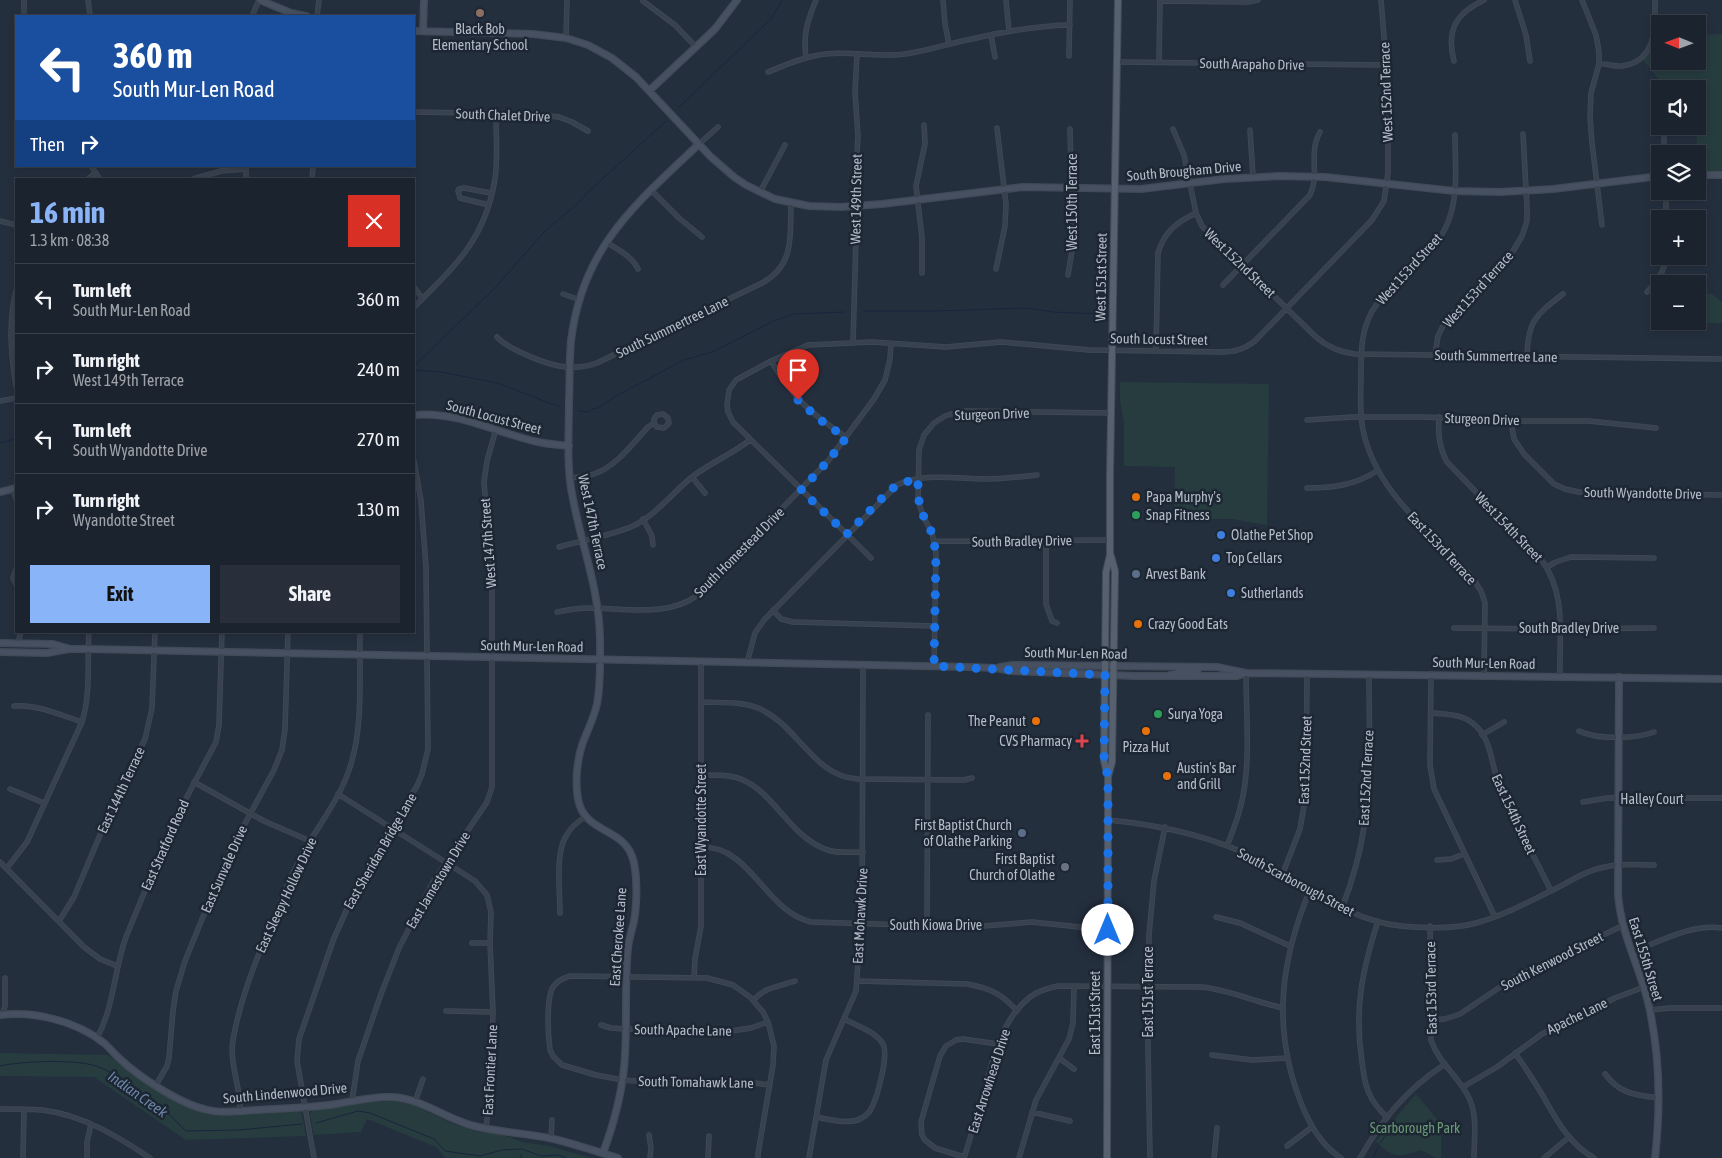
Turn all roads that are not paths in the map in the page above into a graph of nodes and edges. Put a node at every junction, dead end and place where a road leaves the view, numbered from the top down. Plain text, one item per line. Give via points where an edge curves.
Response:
1 (24, 0) edge
2 (88, 0) edge
3 (259, 0) edge
4 (318, 0) edge
5 (424, 0) edge
6 (567, 0) edge
7 (737, 0) edge
8 (816, 0) edge
9 (943, 0) edge
10 (1006, 0) edge
11 (1070, 0) edge
12 (1118, 0) edge
13 (1160, 0) edge
14 (1258, 0) edge
15 (1381, 0) edge
16 (1484, 0) edge
17 (1515, 0) edge
18 (1582, 0) edge
19 (1655, 0) edge
20 (643, 1) edge
21 (24, 15) edge
22 (90, 15) edge
23 (252, 15) edge
24 (302, 15) edge
25 (317, 15) edge
26 (1070, 25) junction
27 (415, 31) edge
28 (423, 31) junction
29 (1009, 31) junction
30 (991, 35) junction
31 (566, 38) junction
32 (949, 44) junction
33 (696, 47) junction
34 (857, 55) junction
35 (1069, 56) dead end
36 (995, 57) dead end
37 (806, 58) junction
38 (1454, 61) dead end
39 (1530, 61) dead end
40 (1117, 62) junction
41 (1159, 62) junction
42 (1599, 64) junction
43 (1387, 65) junction
44 (768, 72) dead end
45 (649, 91) junction
46 (415, 112) edge
47 (496, 114) junction
48 (924, 125) dead end
49 (718, 127) dead end
50 (997, 128) dead end
51 (1070, 129) dead end
52 (1173, 129) dead end
53 (1250, 130) dead end
54 (588, 131) dead end
55 (1320, 132) dead end
56 (1523, 134) dead end
57 (1455, 135) dead end
58 (1664, 138) dead end
59 (699, 144) junction
60 (785, 145) dead end
61 (1664, 145) edge
62 (92, 167) edge
63 (246, 168) edge
64 (95, 173) junction
65 (1706, 175) edge
66 (1722, 175) edge
67 (1314, 176) junction
68 (1253, 177) junction
69 (1651, 177) edge
70 (89, 178) edge
71 (99, 178) edge
72 (197, 178) edge
73 (1596, 183) junction
74 (1190, 184) junction
75 (1386, 184) junction
76 (1072, 188) junction
77 (1005, 189) junction
78 (1115, 189) junction
79 (651, 190) junction
80 (1454, 191) junction
81 (1527, 191) junction
82 (760, 192) junction
83 (491, 193) junction
84 (917, 200) junction
85 (790, 203) junction
86 (489, 204) junction
87 (854, 207) junction
88 (1196, 213) junction
89 (0, 221) edge
90 (15, 224) edge
91 (1602, 225) dead end
92 (702, 237) dead end
93 (606, 242) junction
94 (1665, 265) edge
95 (1242, 266) junction
96 (638, 269) dead end
97 (996, 269) dead end
98 (922, 273) dead end
99 (1068, 275) dead end
100 (1223, 285) dead end
101 (415, 288) edge
102 (1647, 292) dead end
103 (563, 294) dead end
104 (1562, 294) dead end
105 (422, 298) junction
106 (15, 299) edge
107 (580, 300) junction
108 (415, 306) edge
109 (1287, 308) junction
110 (497, 337) dead end
111 (853, 343) junction
112 (891, 343) junction
113 (1113, 351) junction
114 (1156, 351) junction
115 (1361, 354) junction
116 (1435, 355) junction
117 (1527, 356) junction
118 (1722, 360) edge
119 (771, 361) junction
120 (570, 367) junction
121 (15, 378) edge
122 (15, 398) edge
123 (0, 401) edge
124 (1112, 413) junction
125 (415, 415) edge
126 (1361, 417) junction
127 (1439, 417) junction
128 (1307, 420) dead end
129 (1511, 421) junction
130 (654, 423) dead end
131 (1656, 428) dead end
132 (496, 430) junction
133 (846, 438) junction
134 (750, 440) junction
135 (569, 446) junction
136 (1373, 460) joint
137 (415, 468) edge
138 (1377, 471) junction
139 (1037, 475) dead end
140 (692, 477) junction
141 (570, 478) junction
142 (918, 479) junction
143 (14, 488) edge
144 (1306, 488) dead end
145 (801, 490) junction
146 (0, 492) edge
147 (705, 493) dead end
148 (1722, 495) edge
149 (643, 519) junction
150 (847, 534) junction
151 (583, 540) junction
152 (1046, 540) junction
153 (1110, 540) junction
154 (934, 541) junction
155 (653, 545) dead end
156 (559, 547) dead end
157 (1110, 555) junction
158 (872, 558) dead end
159 (1654, 558) dead end
160 (1547, 567) junction
161 (598, 608) junction
162 (773, 610) junction
163 (557, 612) dead end
164 (1057, 623) dead end
165 (935, 626) junction
166 (1454, 628) dead end
167 (1485, 628) junction
168 (1654, 628) dead end
169 (1560, 629) junction
170 (21, 633) edge
171 (89, 633) edge
172 (155, 633) edge
173 (222, 633) edge
174 (288, 633) edge
175 (360, 633) edge
176 (0, 644) edge
177 (18, 644) junction
178 (69, 649) junction
179 (88, 649) junction
180 (154, 650) junction
181 (0, 652) edge
182 (221, 652) junction
183 (287, 653) junction
184 (359, 655) junction
185 (427, 656) junction
186 (493, 657) junction
187 (599, 659) junction
188 (701, 662) junction
189 (747, 663) junction
190 (863, 665) junction
191 (934, 666) junction
192 (1105, 666) junction
193 (1113, 666) junction
194 (1200, 667) junction
195 (996, 668) junction
196 (1246, 673) junction
197 (1308, 674) junction
198 (1369, 674) junction
199 (1430, 674) junction
200 (1105, 675) junction
201 (1113, 675) junction
202 (1484, 675) junction
203 (1560, 676) junction
204 (1166, 677) junction
205 (1618, 677) junction
206 (1722, 679) edge
207 (701, 702) junction
208 (14, 706) dead end
209 (1431, 713) junction
210 (928, 715) dead end
211 (82, 722) junction
212 (1504, 722) dead end
213 (1579, 731) dead end
214 (1654, 732) dead end
215 (1482, 735) junction
216 (1618, 737) junction
217 (701, 775) junction
218 (1108, 777) junction
219 (972, 778) dead end
220 (863, 779) junction
221 (928, 779) junction
222 (194, 782) junction
223 (10, 789) dead end
224 (338, 794) junction
225 (1618, 798) junction
226 (1722, 798) edge
227 (1583, 802) dead end
228 (44, 803) junction
229 (250, 813) junction
230 (585, 817) junction
231 (1108, 820) junction
232 (391, 827) junction
233 (1165, 828) junction
234 (310, 841) junction
235 (701, 846) junction
236 (1227, 846) junction
237 (863, 852) junction
238 (1464, 854) junction
239 (1437, 860) dead end
240 (0, 862) edge
241 (445, 862) junction
242 (1618, 865) junction
243 (1654, 865) dead end
244 (7, 868) junction
245 (1283, 873) junction
246 (1310, 890) junction
247 (1551, 891) junction
248 (1342, 908) junction
249 (560, 913) dead end
250 (1216, 917) dead end
251 (1495, 917) junction
252 (58, 921) junction
253 (1378, 921) junction
254 (863, 924) junction
255 (928, 926) junction
256 (1430, 926) junction
257 (1622, 926) junction
258 (1722, 928) edge
259 (1108, 930) junction
260 (472, 943) dead end
261 (490, 943) junction
262 (1290, 946) junction
263 (1632, 952) junction
264 (117, 966) junction
265 (627, 977) junction
266 (5, 978) dead end
267 (694, 978) junction
268 (795, 981) dead end
269 (857, 981) junction
270 (1074, 986) junction
271 (1107, 986) junction
272 (1148, 986) junction
273 (1644, 987) junction
274 (754, 1000) junction
275 (1283, 1008) junction
276 (1722, 1008) edge
277 (446, 1010) dead end
278 (1649, 1010) junction
279 (1017, 1011) junction
280 (493, 1012) junction
281 (1, 1015) edge
282 (844, 1019) junction
283 (1430, 1020) junction
284 (768, 1022) junction
285 (601, 1025) dead end
286 (626, 1029) junction
287 (97, 1038) junction
288 (998, 1044) junction
289 (1515, 1053) junction
290 (1212, 1055) dead end
291 (1059, 1058) junction
292 (1288, 1058) junction
293 (1445, 1064) junction
294 (1074, 1070) dead end
295 (1604, 1074) dead end
296 (423, 1079) dead end
297 (622, 1080) junction
298 (156, 1085) junction
299 (770, 1085) junction
300 (1463, 1087) junction
301 (1658, 1098) junction
302 (352, 1101) junction
303 (415, 1102) junction
304 (306, 1106) junction
305 (0, 1109) edge
306 (24, 1109) junction
307 (240, 1111) junction
308 (1032, 1112) junction
309 (816, 1117) junction
310 (1386, 1118) junction
311 (552, 1120) dead end
312 (1070, 1122) dead end
313 (92, 1124) junction
314 (1312, 1127) junction
315 (486, 1128) junction
316 (1217, 1128) dead end
317 (649, 1135) dead end
318 (709, 1136) dead end
319 (1569, 1137) junction
320 (551, 1139) junction
321 (1288, 1146) dead end
322 (603, 1153) junction
323 (23, 1158) edge
324 (87, 1158) edge
325 (150, 1158) edge
326 (314, 1158) edge
327 (618, 1158) edge
328 (650, 1158) edge
329 (708, 1158) edge
330 (758, 1158) edge
331 (809, 1158) edge
332 (964, 1158) edge
333 (1019, 1158) edge
334 (1107, 1158) edge
335 (1150, 1158) edge
336 (1214, 1158) edge
337 (1341, 1158) edge
338 (1360, 1158) edge
339 (1474, 1158) edge
340 (1544, 1158) edge
341 (1594, 1158) edge
342 (1655, 1158) edge

1 - 21 street
2 - 22 street
3 - 23 street
3 - 24 street
4 - 25 street
5 - 28 street
6 - 31 street
7 - 33 street
8 - 37 street via 805,31
9 - 32 street
10 - 29 street
11 - 26 street
12 - 40 main road, West 151st Street
13 - 14 street
13 - 41 street
15 - 43 street, West 152nd Terrace
16 - 38 street via 1464,12 1455,24 1451,40
17 - 39 street
18 - 42 street via 1596,35
19 - 42 street via 1654,33 1647,51 1624,66
20 - 33 street via 675,25
26 - 29 street
26 - 35 street
27 - 28 street, South Brougham Drive
28 - 31 street, South Brougham Drive
29 - 30 street
30 - 32 street
30 - 36 street
31 - 45 street, South Brougham Drive via 612,58
32 - 34 street via 906,54
33 - 45 street
34 - 37 street via 831,54
34 - 87 street, West 149th Street via 858,137
37 - 44 street
40 - 41 street, South Arapaho Drive
40 - 78 main road, West 151st Street
41 - 43 street, South Arapaho Drive
42 - 73 street via 1591,98
43 - 75 street, West 152nd Terrace
45 - 59 street, South Brougham Drive
46 - 47 street, South Chalet Drive
47 - 54 street, South Chalet Drive via 559,117
47 - 83 street via 496,169
48 - 84 street via 925,144 918,172
49 - 59 street
50 - 77 street
51 - 76 street, West 150th Terrace
52 - 74 street, West 152nd Street via 1184,155
53 - 68 street
55 - 67 street via 1315,141
56 - 81 street, West 153rd Terrace
57 - 80 street, West 153rd Street
58 - 61 street
59 - 79 street, West 147th Terrace
59 - 82 street, South Brougham Drive via 734,177
60 - 82 street
62 - 64 street
63 - 72 street
64 - 70 street
64 - 71 street
65 - 66 street
67 - 68 street, South Brougham Drive
67 - 75 street, South Brougham Drive
67 - 95 street via 1310,195
68 - 74 street, South Brougham Drive
69 - 73 street, South Brougham Drive
73 - 81 street, South Brougham Drive
73 - 91 street
74 - 78 street, South Brougham Drive
74 - 88 street, West 152nd Street
75 - 80 street, South Brougham Drive
75 - 109 street, South Locust Street via 1386,195 1377,214
76 - 77 street, South Brougham Drive
76 - 78 street, South Brougham Drive
76 - 99 street, West 150th Terrace via 1072,252
77 - 84 street, South Brougham Drive
77 - 97 street via 1005,226
78 - 113 main road, West 151st Street
79 - 92 street
79 - 93 street, West 147th Terrace via 620,222
80 - 81 street, South Brougham Drive
80 - 115 street, West 153rd Street via 1449,220 1439,238 1372,311 1363,332
81 - 116 street, West 153rd Terrace via 1526,221 1519,242 1445,322 1438,336
82 - 85 street, South Brougham Drive
83 - 86 street
83 - 86 street via 464,188 458,191 460,198
84 - 87 street, South Brougham Drive
84 - 98 street
85 - 87 street, South Brougham Drive
85 - 120 street, South Summertree Lane via 787,258 770,279 597,363
86 - 105 street via 471,245
87 - 111 street, West 149th Street
88 - 95 street, West 152nd Street via 1202,226
88 - 114 street via 1172,228 1158,253
89 - 90 street
93 - 96 street via 630,257
93 - 107 street, West 147th Terrace via 590,271
94 - 102 street via 1661,276
95 - 100 street
95 - 109 street, West 152nd Street
101 - 105 street
103 - 107 street
104 - 117 street via 1534,320 1528,336
105 - 108 street
106 - 121 street via 11,345
107 - 120 street, West 147th Terrace via 571,340
109 - 114 street, South Locust Street via 1255,341 1237,351
109 - 115 street, South Summertree Lane via 1329,347
110 - 120 street, South Summertree Lane via 512,348 548,364
111 - 112 street, South Locust Street
111 - 119 street, South Locust Street via 808,345
112 - 113 street, South Locust Street via 946,347 1017,343
112 - 133 street, South Homestead Drive via 885,380
113 - 114 street, South Locust Street
113 - 124 main road, West 151st Street
115 - 116 street, South Summertree Lane
115 - 126 street, West 153rd Street
116 - 117 street, South Summertree Lane
117 - 118 street, South Summertree Lane
119 - 133 street via 798,400
119 - 134 street, South Locust Street via 736,380 727,396 730,418
120 - 135 street, West 147th Terrace
122 - 123 street
124 - 142 street, Sturgeon Drive via 969,411 951,414 934,423 924,435 919,450
124 - 153 main road, West 151st Street
125 - 132 street, South Locust Street via 459,418
126 - 127 street, Sturgeon Drive
126 - 128 street, Sturgeon Drive
126 - 136 street, West 153rd Street
127 - 129 street, Sturgeon Drive
127 - 160 street, West 154th Street via 1439,440 1447,462
129 - 131 street, Sturgeon Drive via 1589,421
129 - 148 street, South Wyandotte Drive via 1520,450 1550,480 1565,489
130 - 141 street via 609,467 594,475
132 - 135 street, South Locust Street via 537,442
132 - 186 street, West 147th Street via 484,482 491,555
133 - 145 street, South Homestead Drive
134 - 140 street
134 - 145 street, South Locust Street
135 - 141 street, West 147th Terrace
136 - 138 street, East 153rd Terrace
137 - 185 street, East Sheridan Bridge Lane via 424,527
138 - 144 street via 1349,484
138 - 167 street, East 153rd Terrace via 1399,502 1472,577 1484,599
139 - 142 street via 995,479
140 - 147 street
140 - 149 street
141 - 151 street, West 147th Terrace
142 - 150 street via 890,490
142 - 154 street, Sturgeon Drive via 920,509
143 - 146 street
145 - 150 street, South Locust Street
145 - 161 street, South Homestead Drive via 690,601 666,609
149 - 151 street via 634,526
149 - 155 street
150 - 158 street
150 - 162 street
151 - 156 street
151 - 161 street, West 147th Terrace
152 - 153 street, South Bradley Drive
152 - 154 street, South Bradley Drive
152 - 164 street via 1046,604 1052,620
153 - 157 main road, West 151st Street
154 - 165 street, Sturgeon Drive
157 - 192 main road, West 151st Street via 1106,572
157 - 193 main road, West 151st Street via 1115,571
159 - 160 street via 1571,557
160 - 169 street, West 154th Street via 1558,595
161 - 163 street, South Homestead Drive
161 - 187 street, West 147th Terrace
162 - 165 street via 781,619 793,622
162 - 189 street via 755,633
165 - 191 street, Sturgeon Drive
166 - 167 street
167 - 169 street, South Bradley Drive
167 - 202 street, East 153rd Terrace
168 - 169 street, South Bradley Drive
169 - 203 street, West 154th Street
170 - 177 street
171 - 179 street
172 - 180 street, East 144th Terrace
173 - 182 street, East Stratford Road
174 - 183 street, East Sunvale Drive
175 - 184 street, East Sleepy Hollow Drive
176 - 177 street, South Mur-Len Road
177 - 178 street, South Mur-Len Road via 53,644
178 - 179 street, South Mur-Len Road
178 - 181 street, South Mur-Len Road via 47,653
179 - 180 street, South Mur-Len Road
179 - 211 street via 87,694
180 - 182 street, South Mur-Len Road
180 - 252 street, East 144th Terrace via 152,708 145,739 74,897
182 - 183 street, South Mur-Len Road
182 - 222 street, East Stratford Road via 216,742
183 - 184 street, South Mur-Len Road
183 - 229 street, East Sunvale Drive via 282,750
184 - 185 street, South Mur-Len Road
184 - 224 street, East Sleepy Hollow Drive via 357,738 349,771
185 - 186 street, South Mur-Len Road
185 - 232 street, East Sheridan Bridge Lane via 425,762 414,791
186 - 187 street, South Mur-Len Road
186 - 241 street, East Jamestown Drive via 492,787 487,802
187 - 188 street, South Mur-Len Road
187 - 230 street via 597,703 578,768 577,796
188 - 189 street, South Mur-Len Road
188 - 207 street, East Wyandotte Street
189 - 190 street, South Mur-Len Road
190 - 191 street, South Mur-Len Road
190 - 220 street, East Mohawk Drive
191 - 195 street, South Mur-Len Road
192 - 193 street, South Mur-Len Road
192 - 195 street, South Mur-Len Road via 1013,664
192 - 200 main road, East 151st Street
193 - 194 street, South Mur-Len Road
193 - 201 main road, West 151st Street
194 - 196 street, South Mur-Len Road
194 - 204 street via 1196,672 1179,672
195 - 200 street, South Mur-Len Road
196 - 197 street, South Mur-Len Road
196 - 204 street, South Mur-Len Road via 1237,676
196 - 236 street via 1246,770 1238,816
197 - 198 street, South Mur-Len Road
197 - 245 street, East 152nd Street via 1306,794 1300,829
198 - 199 street, South Mur-Len Road
198 - 248 street, East 152nd Terrace via 1367,807 1360,848
199 - 202 street, South Mur-Len Road
199 - 209 street
200 - 201 street, South Mur-Len Road
200 - 218 main road, East 151st Street via 1104,761
201 - 204 street, South Mur-Len Road
201 - 218 main road, East 151st Street via 1112,761
202 - 203 street, South Mur-Len Road
203 - 205 street, South Mur-Len Road
205 - 206 street, South Mur-Len Road
205 - 216 street, East 155th Street
207 - 217 street, East Wyandotte Street
207 - 220 street via 739,703 760,709 779,721 830,771 843,777
208 - 211 street via 37,708
209 - 215 street, East 154th Street via 1462,717 1478,728
209 - 238 street via 1430,765 1434,789
210 - 221 street
211 - 228 street
212 - 215 street
213 - 216 street via 1594,736
214 - 216 street
215 - 247 street, East 154th Street via 1488,745 1498,783
216 - 225 street, East 155th Street
217 - 235 street, East Wyandotte Street
217 - 237 street via 733,776 749,783 804,837 818,846 833,851
218 - 231 main road, East 151st Street
219 - 221 street
220 - 221 street
220 - 237 street, East Mohawk Drive
221 - 255 street
222 - 229 street
222 - 264 street, East Stratford Road via 166,840
223 - 228 street
224 - 232 street
224 - 234 street, East Sleepy Hollow Drive
225 - 226 street, Halley Court
225 - 227 street, Halley Court
225 - 242 street, East 155th Street
228 - 244 street via 27,842
229 - 234 street
229 - 298 street, East Sunvale Drive via 222,870 185,961 173,1011 169,1058
230 - 249 street via 576,823 562,845
230 - 265 street, East Cherokee Lane via 622,841 633,859 635,917 628,947
231 - 233 street, South Scarborough Street
231 - 259 main road, East 151st Street
232 - 241 street
232 - 304 street, East Sheridan Bridge Lane via 368,865 340,924 298,1038 296,1060
233 - 236 street, South Scarborough Street
233 - 272 street, East 151st Terrace via 1151,904
234 - 307 street, East Sleepy Hollow Drive via 261,948 243,998 233,1054
235 - 254 street, South Kiowa Drive via 720,849 731,855 784,909 798,918 816,923
235 - 267 street, East Wyandotte Street via 701,926
236 - 245 street, South Scarborough Street
237 - 254 street, East Mohawk Drive
238 - 239 street
238 - 251 street
240 - 244 street
241 - 261 street, East Frontier Lane via 475,880 487,895 491,912
241 - 302 street, East Jamestown Drive via 412,921 387,979 358,1062
242 - 243 street, South Scarborough Street
242 - 247 street, South Scarborough Street via 1594,870
242 - 257 street, East 155th Street
244 - 252 street
245 - 246 street, South Scarborough Street
246 - 248 street, South Scarborough Street
246 - 262 street
247 - 251 street, South Scarborough Street
248 - 253 street, South Scarborough Street
250 - 262 street via 1240,923
251 - 256 street, South Scarborough Street via 1469,924
252 - 264 street via 91,954
253 - 256 street, South Scarborough Street
253 - 310 street via 1361,982 1358,1014 1365,1080 1369,1093
254 - 255 street, South Kiowa Drive
254 - 269 street, East Mohawk Drive
255 - 259 street, South Kiowa Drive via 971,927 1032,922
256 - 283 street, East 153rd Terrace
257 - 263 street, East 155th Street
257 - 283 street, South Kenwood Street via 1515,978 1460,1014
258 - 263 street via 1696,928
259 - 271 main road, East 151st Street
260 - 261 street
261 - 280 street, East Frontier Lane
262 - 275 street
263 - 273 street, East 155th Street
264 - 287 street, East Stratford Road via 107,1017
265 - 267 street
265 - 286 street, East Cherokee Lane
265 - 297 street, South Tomahawk Lane via 570,976 556,983 549,998 549,1042 556,1061 582,1072
266 - 281 street, South Lindenwood Drive via 5,1006
267 - 274 street via 726,983
268 - 274 street via 767,990
269 - 279 street via 978,986 1007,999
269 - 282 street, East Mohawk Drive
270 - 271 street, East Arrowhead Drive
270 - 279 street, East Arrowhead Drive via 1058,986 1039,992
270 - 291 street via 1073,1023
271 - 272 street, East Arrowhead Drive
271 - 334 main road, East 151st Street
272 - 275 street, East Arrowhead Drive via 1214,988
272 - 335 street, East 151st Terrace
273 - 278 street, East 155th Street
273 - 289 street, Apache Lane via 1553,1028
274 - 284 street
275 - 292 street
276 - 278 street
277 - 280 street, East Frontier Lane
278 - 301 street, East 155th Street via 1658,1062
279 - 288 street, East Arrowhead Drive
280 - 315 street, East Frontier Lane
281 - 287 street, South Lindenwood Drive via 37,1016 75,1027
282 - 309 street, East Mohawk Drive via 826,1060
282 - 309 street via 874,1035 883,1044 885,1062 870,1110 863,1117 851,1121
283 - 293 street, East 153rd Terrace via 1432,1044
284 - 286 street, South Apache Lane via 731,1031
284 - 299 street via 775,1055
285 - 286 street, South Apache Lane
286 - 297 street, East Cherokee Lane
287 - 298 street, South Lindenwood Drive via 120,1060
288 - 332 street, East Arrowhead Drive
288 - 332 street via 956,1040 946,1046 940,1056 921,1122 922,1135 935,1148
289 - 300 street
289 - 319 street
290 - 292 street via 1252,1060
291 - 294 street
291 - 308 street via 1040,1089
292 - 314 street via 1298,1095
293 - 300 street, East 153rd Terrace
293 - 310 street via 1414,1087
295 - 301 street via 1622,1091
296 - 303 street
297 - 299 street, South Tomahawk Lane via 663,1083 739,1081
297 - 322 street, East Cherokee Lane
298 - 307 street, South Lindenwood Drive via 204,1109
299 - 330 street
300 - 339 street, East 153rd Terrace via 1474,1113
301 - 342 street, East 155th Street
302 - 303 street, South Lindenwood Drive via 394,1097
302 - 304 street, South Lindenwood Drive
303 - 315 street, South Lindenwood Drive
304 - 307 street, South Lindenwood Drive
304 - 326 street, East Sheridan Bridge Lane
305 - 306 street
306 - 313 street via 52,1112
306 - 323 street
308 - 312 street
308 - 333 street
309 - 331 street, East Mohawk Drive
310 - 338 street
311 - 320 street
313 - 324 street
313 - 325 street
314 - 321 street
314 - 337 street
315 - 320 street, South Lindenwood Drive
316 - 336 street
317 - 328 street
318 - 329 street
319 - 340 street
319 - 341 street
320 - 322 street, South Lindenwood Drive
322 - 327 street, South Lindenwood Drive

